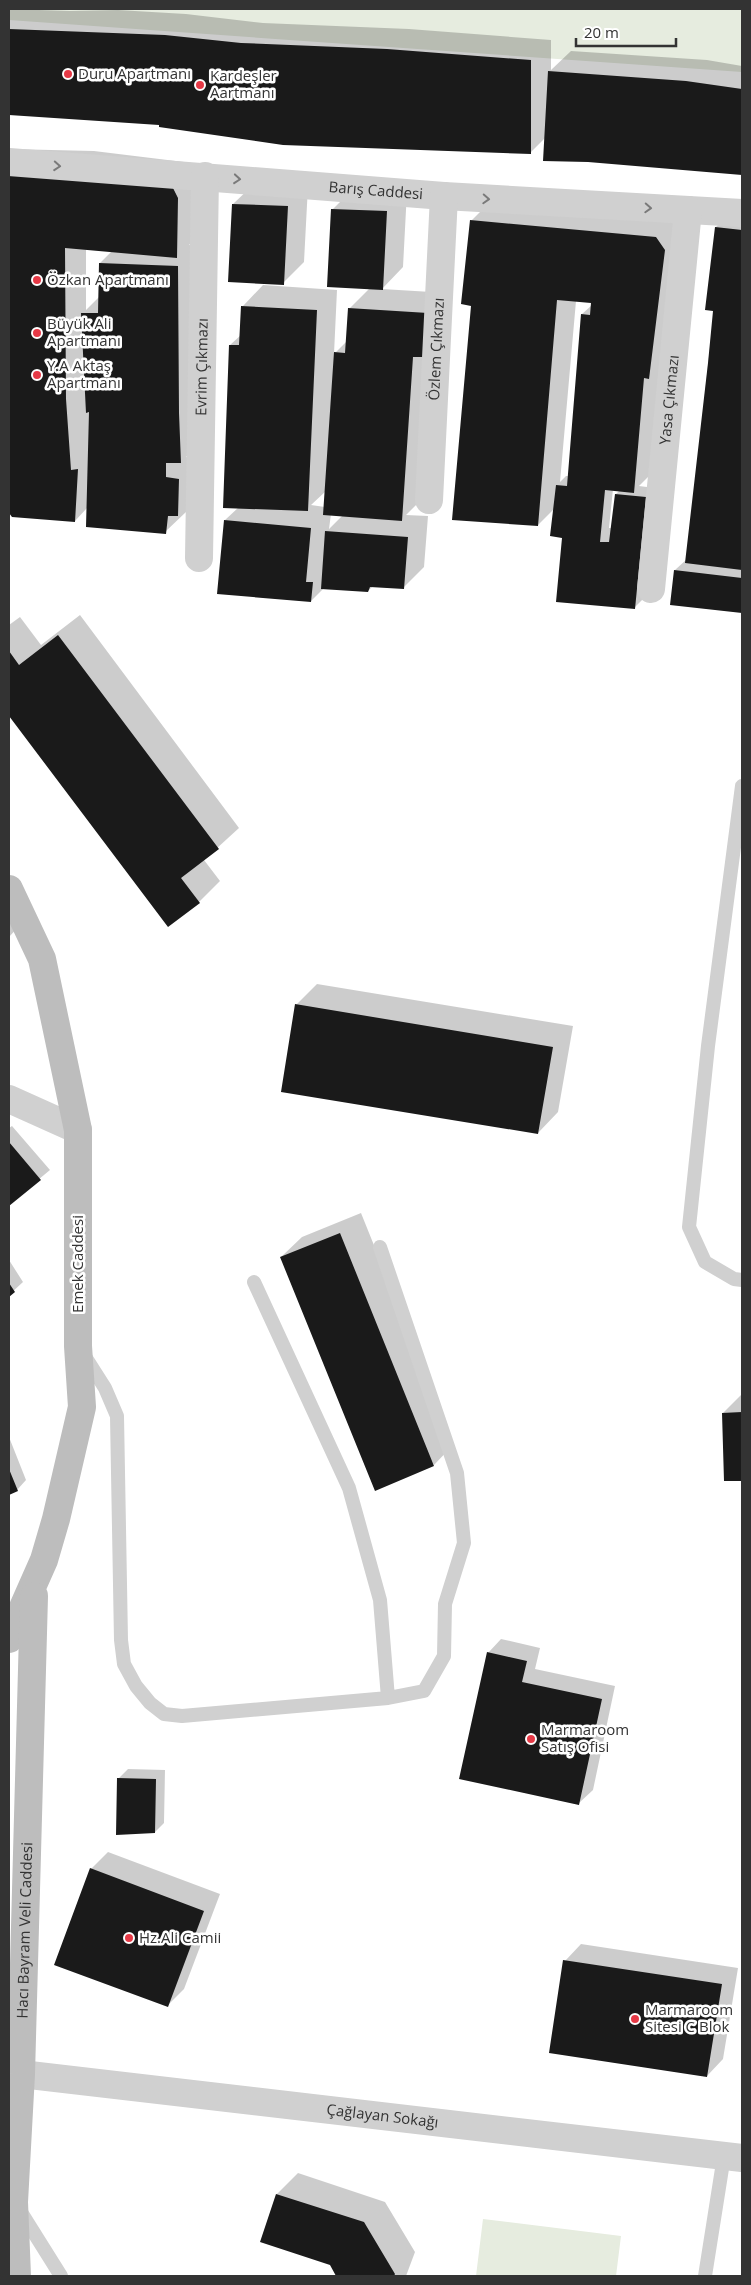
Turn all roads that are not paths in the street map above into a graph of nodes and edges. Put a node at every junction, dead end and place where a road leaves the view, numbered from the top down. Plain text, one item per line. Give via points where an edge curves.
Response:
1 (9, 162) edge
2 (205, 176) junction
3 (444, 196) junction
4 (688, 210) junction
5 (742, 213) edge
6 (429, 500) dead end
7 (199, 558) dead end
8 (651, 589) dead end
9 (742, 786) edge
10 (9, 889) edge
11 (9, 1099) edge
12 (78, 1130) junction
13 (380, 1247) dead end
14 (742, 1280) edge
15 (254, 1282) dead end
16 (78, 1346) junction
17 (34, 1583) junction
18 (9, 1639) edge
19 (388, 1698) junction
20 (21, 2074) junction
21 (733, 2157) edge
22 (14, 2202) junction
23 (17, 2276) edge
24 (61, 2276) edge
25 (705, 2276) edge

1 -> 2 street, Barış Caddesi
2 -> 3 street, Barış Caddesi
2 - 7 street, Evrim Çıkmazı
3 -> 4 street, Barış Caddesi
3 - 6 street, Özlem Çıkmazı
4 - 5 street, Barış Caddesi
4 - 8 street, Yasa Çıkmazı
9 - 14 lane via 708,1046 689,1227 705,1262 734,1279
10 - 12 street, Emek Caddesi via 42,959
11 - 12 street
12 - 16 street, Emek Caddesi
13 - 19 lane via 457,1473 464,1543 445,1604 444,1656 424,1691
15 - 19 lane via 349,1488 380,1600
16 - 17 street, Emek Caddesi via 82,1407 56,1519
16 - 19 lane via 105,1388 117,1416 121,1640 124,1664 150,1703 164,1714 182,1716
17 - 18 street, Emek Caddesi
17 - 20 street, Hacı Bayram Veli Caddesi
20 - 21 street, Çağlayan Sokağı
20 - 22 street, Hacı Bayram Veli Caddesi
21 - 25 lane
22 - 23 street, Hacı Bayram Veli Caddesi
22 - 24 lane

